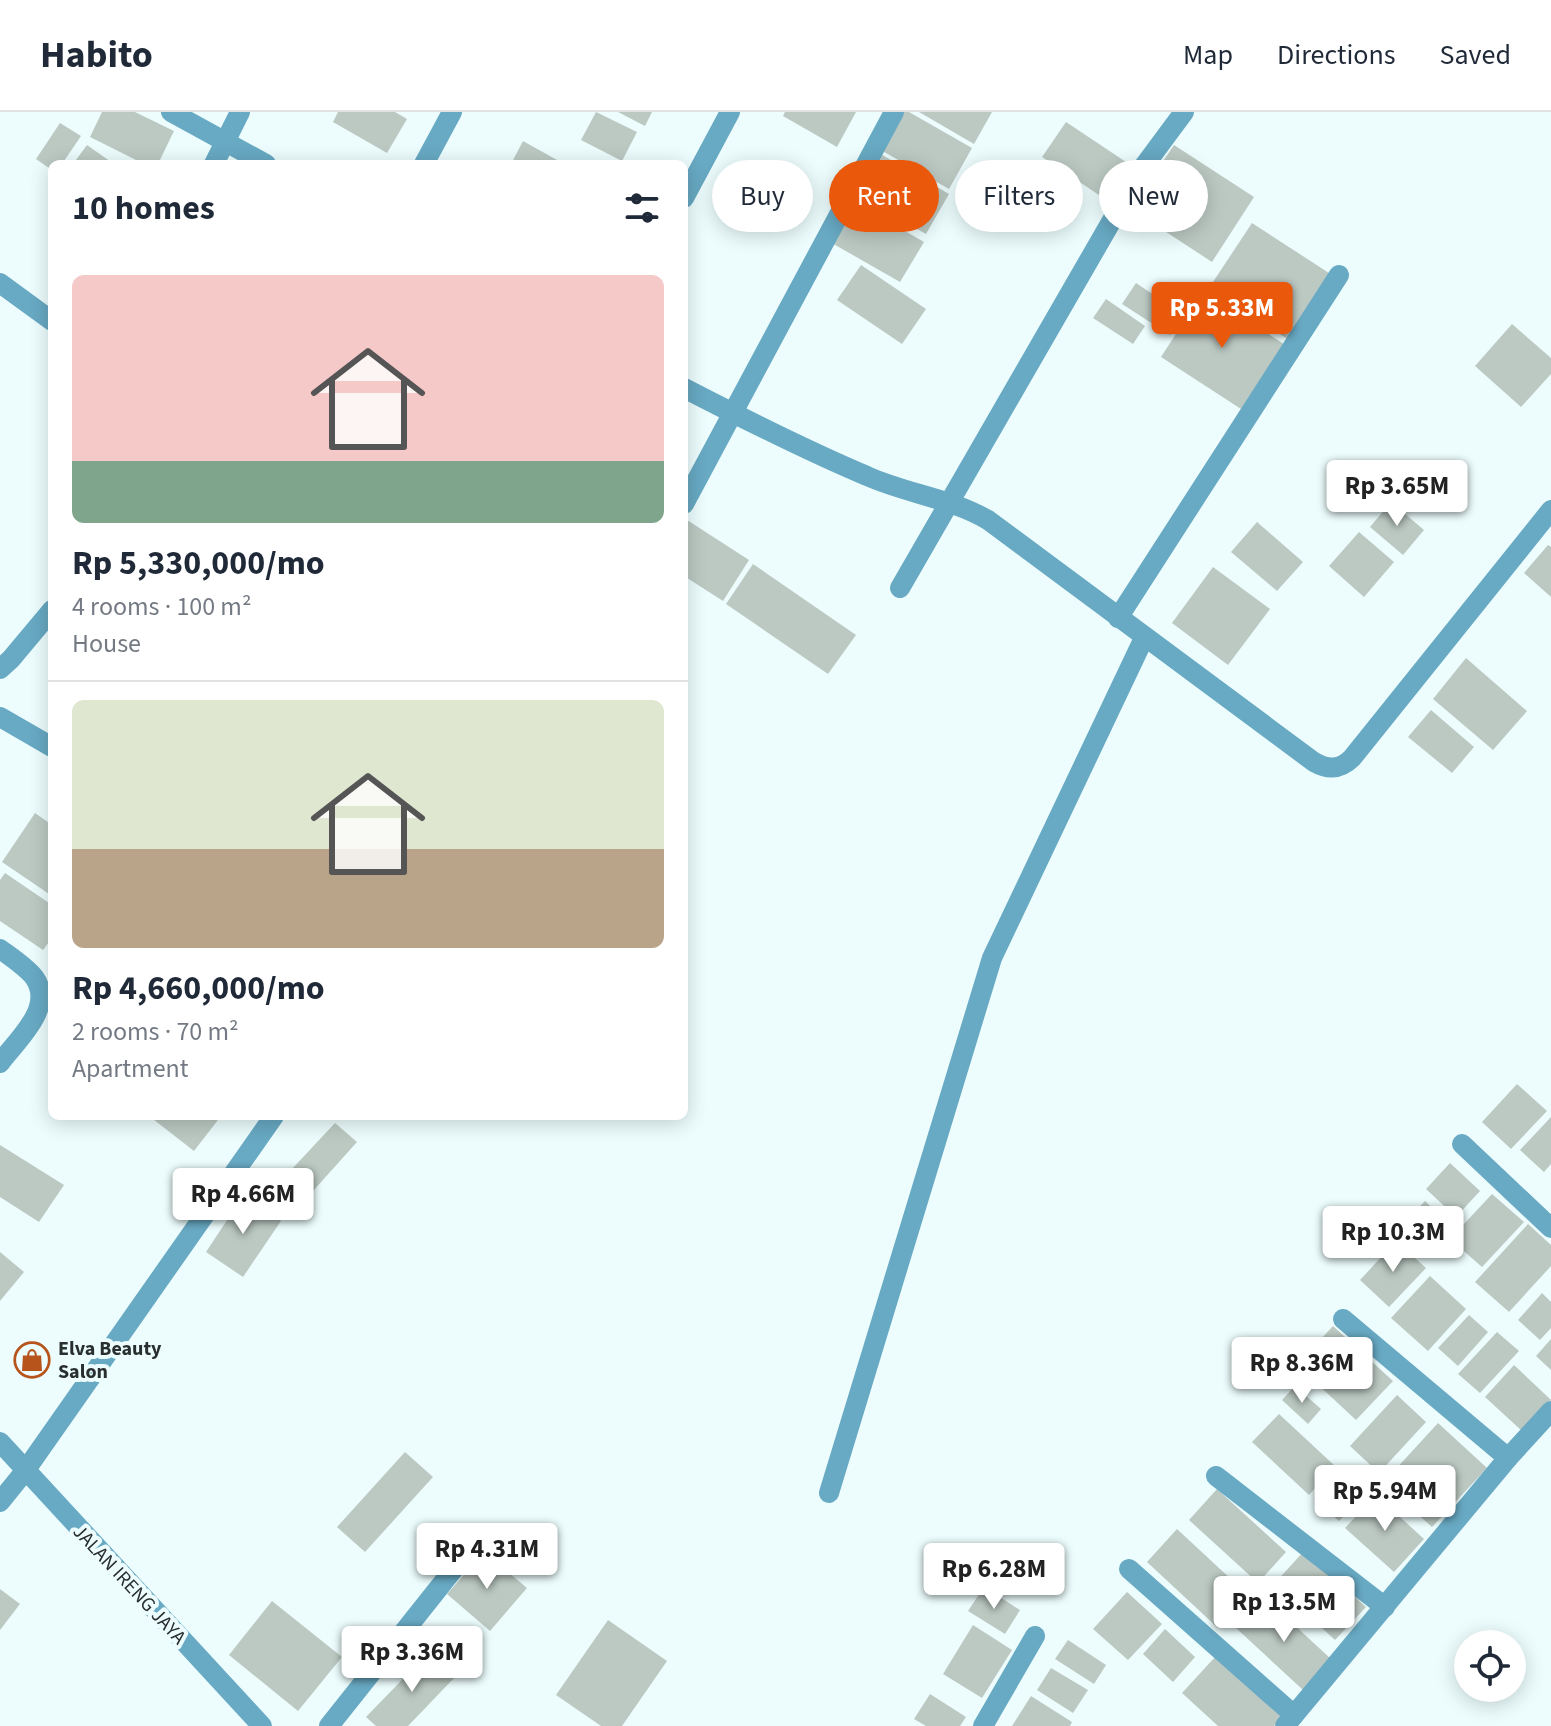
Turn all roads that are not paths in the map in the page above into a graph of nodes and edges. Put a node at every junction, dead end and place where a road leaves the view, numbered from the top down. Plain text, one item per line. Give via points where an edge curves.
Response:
1 (171, 112) edge
2 (240, 112) edge
3 (452, 112) edge
4 (730, 112) edge
5 (894, 112) edge
6 (1184, 112) edge
7 (226, 142) junction
8 (216, 160) edge
9 (259, 160) edge
10 (426, 160) edge
11 (688, 191) edge
12 (1339, 275) dead end
13 (0, 283) edge
14 (48, 318) edge
15 (688, 390) edge
16 (733, 413) junction
17 (688, 497) edge
18 (949, 500) junction
19 (1551, 510) edge
20 (900, 588) dead end
21 (48, 615) edge
22 (1118, 618) junction
23 (1144, 638) junction
24 (0, 669) edge
25 (0, 717) edge
26 (48, 745) edge
27 (0, 949) edge
28 (0, 1063) edge
29 (271, 1120) edge
30 (1462, 1144) dead end
31 (1551, 1228) edge
32 (1343, 1319) dead end
33 (1551, 1411) edge
34 (0, 1442) edge
35 (1508, 1458) junction
36 (25, 1471) junction
37 (1216, 1476) dead end
38 (829, 1493) dead end
39 (0, 1502) edge
40 (476, 1541) dead end
41 (1129, 1569) dead end
42 (1385, 1607) junction
43 (1035, 1636) dead end
44 (1290, 1721) edge
45 (262, 1726) edge
46 (329, 1726) edge
47 (983, 1726) edge

1 - 7 street
2 - 7 street
3 - 10 street
4 - 11 street
5 - 16 street
6 - 18 street via 1141,170
7 - 8 street
7 - 9 street
12 - 22 street
13 - 14 street
15 - 16 street
16 - 17 street
16 - 18 street via 868,477
18 - 20 street
18 - 22 street via 988,520
19 - 23 street via 1341,767 1314,762
21 - 24 street
22 - 23 street
23 - 38 street via 992,958
25 - 26 street
27 - 28 street via 33,976 41,999 36,1016
29 - 36 street
30 - 31 street
32 - 35 street
33 - 35 street
34 - 36 street, JALAN IRENG JAYA
35 - 42 street
36 - 39 street
36 - 45 street, JALAN IRENG JAYA
37 - 42 street
40 - 46 street
41 - 44 street
42 - 44 street
43 - 47 street

